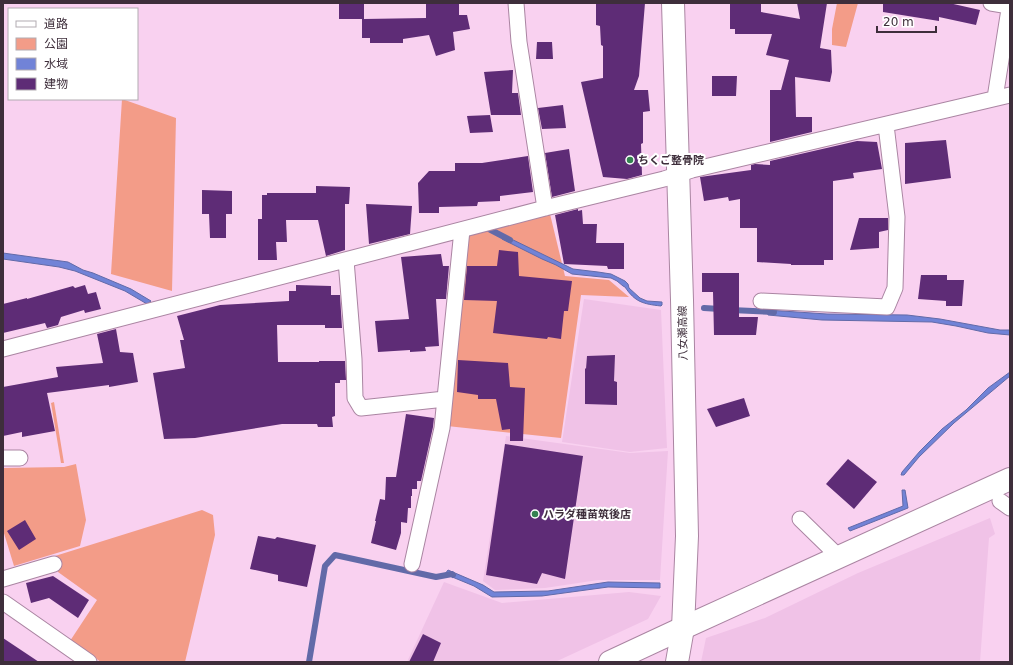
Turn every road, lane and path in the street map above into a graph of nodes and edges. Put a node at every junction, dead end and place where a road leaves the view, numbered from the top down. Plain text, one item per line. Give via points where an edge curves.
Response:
1 (516, 3) edge
2 (673, 3) edge
3 (991, 3) edge
4 (1009, 5) edge
5 (1010, 95) edge
6 (995, 98) junction
7 (886, 125) junction
8 (678, 175) junction
9 (545, 208) junction
10 (462, 230) junction
11 (346, 260) junction
12 (761, 301) dead end
13 (3, 349) edge
14 (445, 399) junction
15 (3, 458) edge
16 (20, 458) dead end
17 (1010, 479) edge
18 (800, 519) dead end
19 (839, 557) junction
20 (54, 564) dead end
21 (412, 564) dead end
22 (3, 579) edge
23 (3, 602) edge
24 (683, 628) junction
25 (89, 662) edge
26 (610, 662) edge
27 (677, 662) edge

1 - 9 street via 519,42
2 - 8 main road, 八女瀬高線
3 - 4 street
4 - 6 street
5 - 6 street
6 - 7 street
7 - 8 street via 760,153
7 - 12 street via 897,217 895,288 887,307
8 - 9 street
8 - 24 main road, 八女瀬高線 via 687,536
9 - 10 street
10 - 11 street
10 - 14 street
11 - 13 street
11 - 14 street via 355,398 360,408
14 - 21 street via 442,428
15 - 16 street
17 - 19 main road
18 - 19 street
19 - 24 main road
20 - 22 street
23 - 25 street
24 - 26 main road
24 - 27 main road, 八女瀬高線

